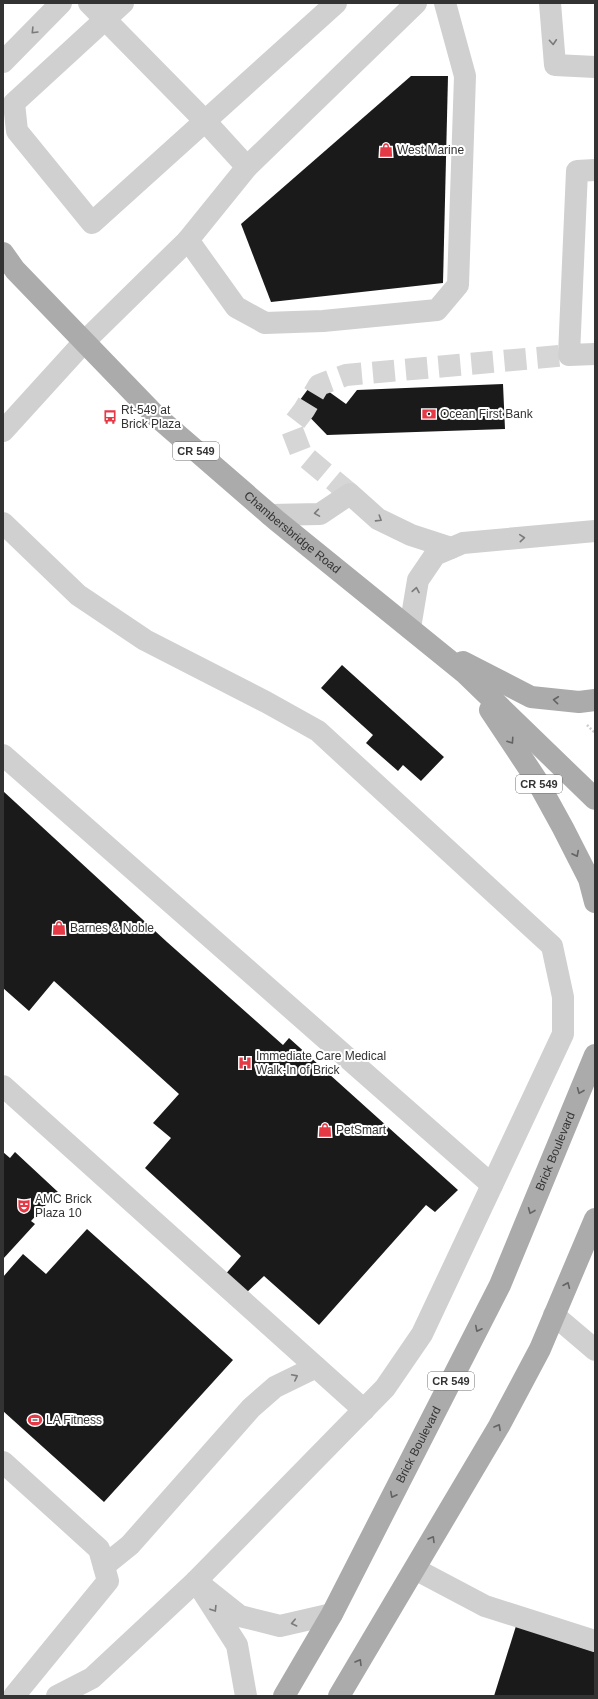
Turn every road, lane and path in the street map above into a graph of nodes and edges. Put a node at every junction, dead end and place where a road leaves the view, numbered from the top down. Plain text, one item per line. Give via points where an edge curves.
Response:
1 (61, 3) edge
2 (89, 3) edge
3 (123, 3) edge
4 (336, 3) edge
5 (416, 3) edge
6 (445, 3) edge
7 (550, 3) edge
8 (105, 20) junction
9 (3, 62) edge
10 (595, 67) edge
11 (205, 121) junction
12 (247, 167) junction
13 (595, 170) edge
14 (188, 240) junction
15 (3, 253) edge
16 (84, 342) junction
17 (595, 354) edge
18 (3, 431) edge
19 (270, 515) junction
20 (3, 523) edge
21 (595, 531) edge
22 (451, 548) junction
23 (410, 628) junction
24 (430, 646) junction
25 (466, 674) junction
26 (595, 700) edge
27 (3, 755) edge
28 (595, 799) edge
29 (595, 902) edge
30 (595, 1055) edge
31 (3, 1086) edge
32 (492, 1185) junction
33 (595, 1219) edge
34 (590, 1248) edge
35 (554, 1315) junction
36 (595, 1350) edge
37 (316, 1367) junction
38 (364, 1410) junction
39 (3, 1462) edge
40 (104, 1566) junction
41 (414, 1569) junction
42 (196, 1581) junction
43 (332, 1614) junction
44 (595, 1641) edge
45 (14, 1696) edge
46 (57, 1696) edge
47 (246, 1696) edge
48 (284, 1696) edge
49 (339, 1696) edge

1 -> 9 lane
2 - 8 lane
3 - 8 lane
4 - 11 lane
5 - 12 lane
6 - 14 lane via 465,76 458,285 437,310 323,321 265,323 236,307
7 -> 10 lane via 555,65
8 - 11 lane
8 - 11 lane via 14,103 18,131 92,223
11 - 12 lane
12 - 14 lane
13 - 17 lane via 577,171 569,355
14 - 16 lane
15 - 16 main road, Chambersbridge Road / CR 549 via 15,270
16 - 18 lane
16 - 19 main road, Chambersbridge Road / CR 549 via 156,416
19 - 22 lane via 320,514 350,494 378,519 411,535
19 - 23 main road, Chambersbridge Road / CR 549
20 - 32 lane via 78,595 139,636 318,731 552,946 563,997 563,1034
22 -> 21 lane via 462,543
23 -> 22 lane via 418,580 435,555
23 - 24 main road, Chambersbridge Road / CR 549
24 - 25 main road, Chambersbridge Road / CR 549
26 -> 24 main road via 579,702 531,697
25 - 28 main road, Chambersbridge Road / CR 549
25 -> 29 main road, CR 549 via 536,779 589,879
27 - 32 lane
30 -> 43 main road, Brick Boulevard / CR 549 via 500,1285
31 - 37 lane
32 - 38 lane via 422,1334 385,1388
33 - 34 main road
35 -> 34 main road
35 - 36 lane
41 -> 35 main road via 499,1426 540,1349
37 - 38 lane
40 -> 37 lane via 130,1545 251,1408 275,1388
38 - 42 lane
39 - 40 lane via 99,1549
40 - 45 lane via 108,1581
41 - 44 lane via 485,1606
49 -> 41 main road
43 -> 42 lane via 280,1626 240,1616
42 - 46 lane via 92,1678
42 -> 47 lane via 237,1645
43 - 48 main road, Brick Boulevard / CR 549

